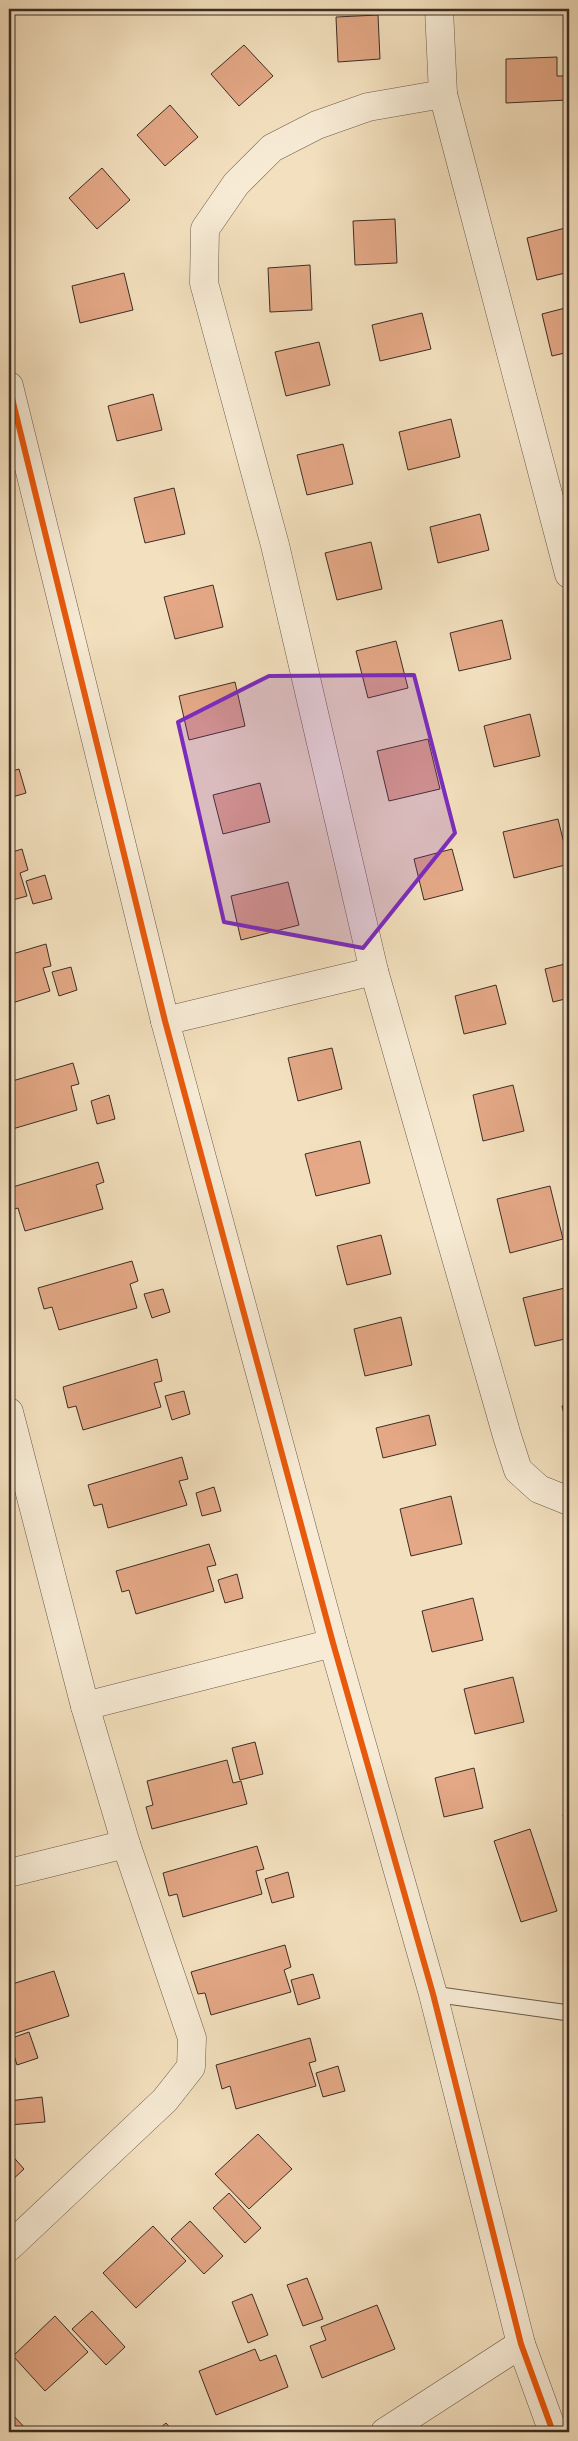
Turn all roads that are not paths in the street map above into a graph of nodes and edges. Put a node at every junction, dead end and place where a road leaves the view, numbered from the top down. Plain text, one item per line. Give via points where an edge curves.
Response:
1 (438, 9) edge
2 (443, 94) junction
3 (9, 386) edge
4 (569, 574) edge
5 (374, 971) junction
6 (165, 1021) junction
7 (9, 1412) edge
8 (569, 1500) edge
9 (333, 1643) junction
10 (85, 1706) junction
11 (126, 1844) junction
12 (9, 1873) edge
13 (433, 1994) junction
14 (569, 2013) edge
15 (9, 2247) edge
16 (521, 2344) junction
17 (385, 2432) edge
18 (553, 2432) edge

1 - 2 street
2 - 4 street
2 - 5 street via 368,107 317,125 272,148 236,184 205,229 204,283 274,545
3 - 6 street
5 - 6 street
5 - 8 street via 518,1470 539,1489
6 - 9 street
7 - 10 street
9 - 10 street
9 - 13 street
10 - 11 street
11 - 12 street
11 - 15 street via 192,2038 191,2067 165,2100
13 - 14 lane
13 - 16 street
16 - 17 street
16 - 18 street

